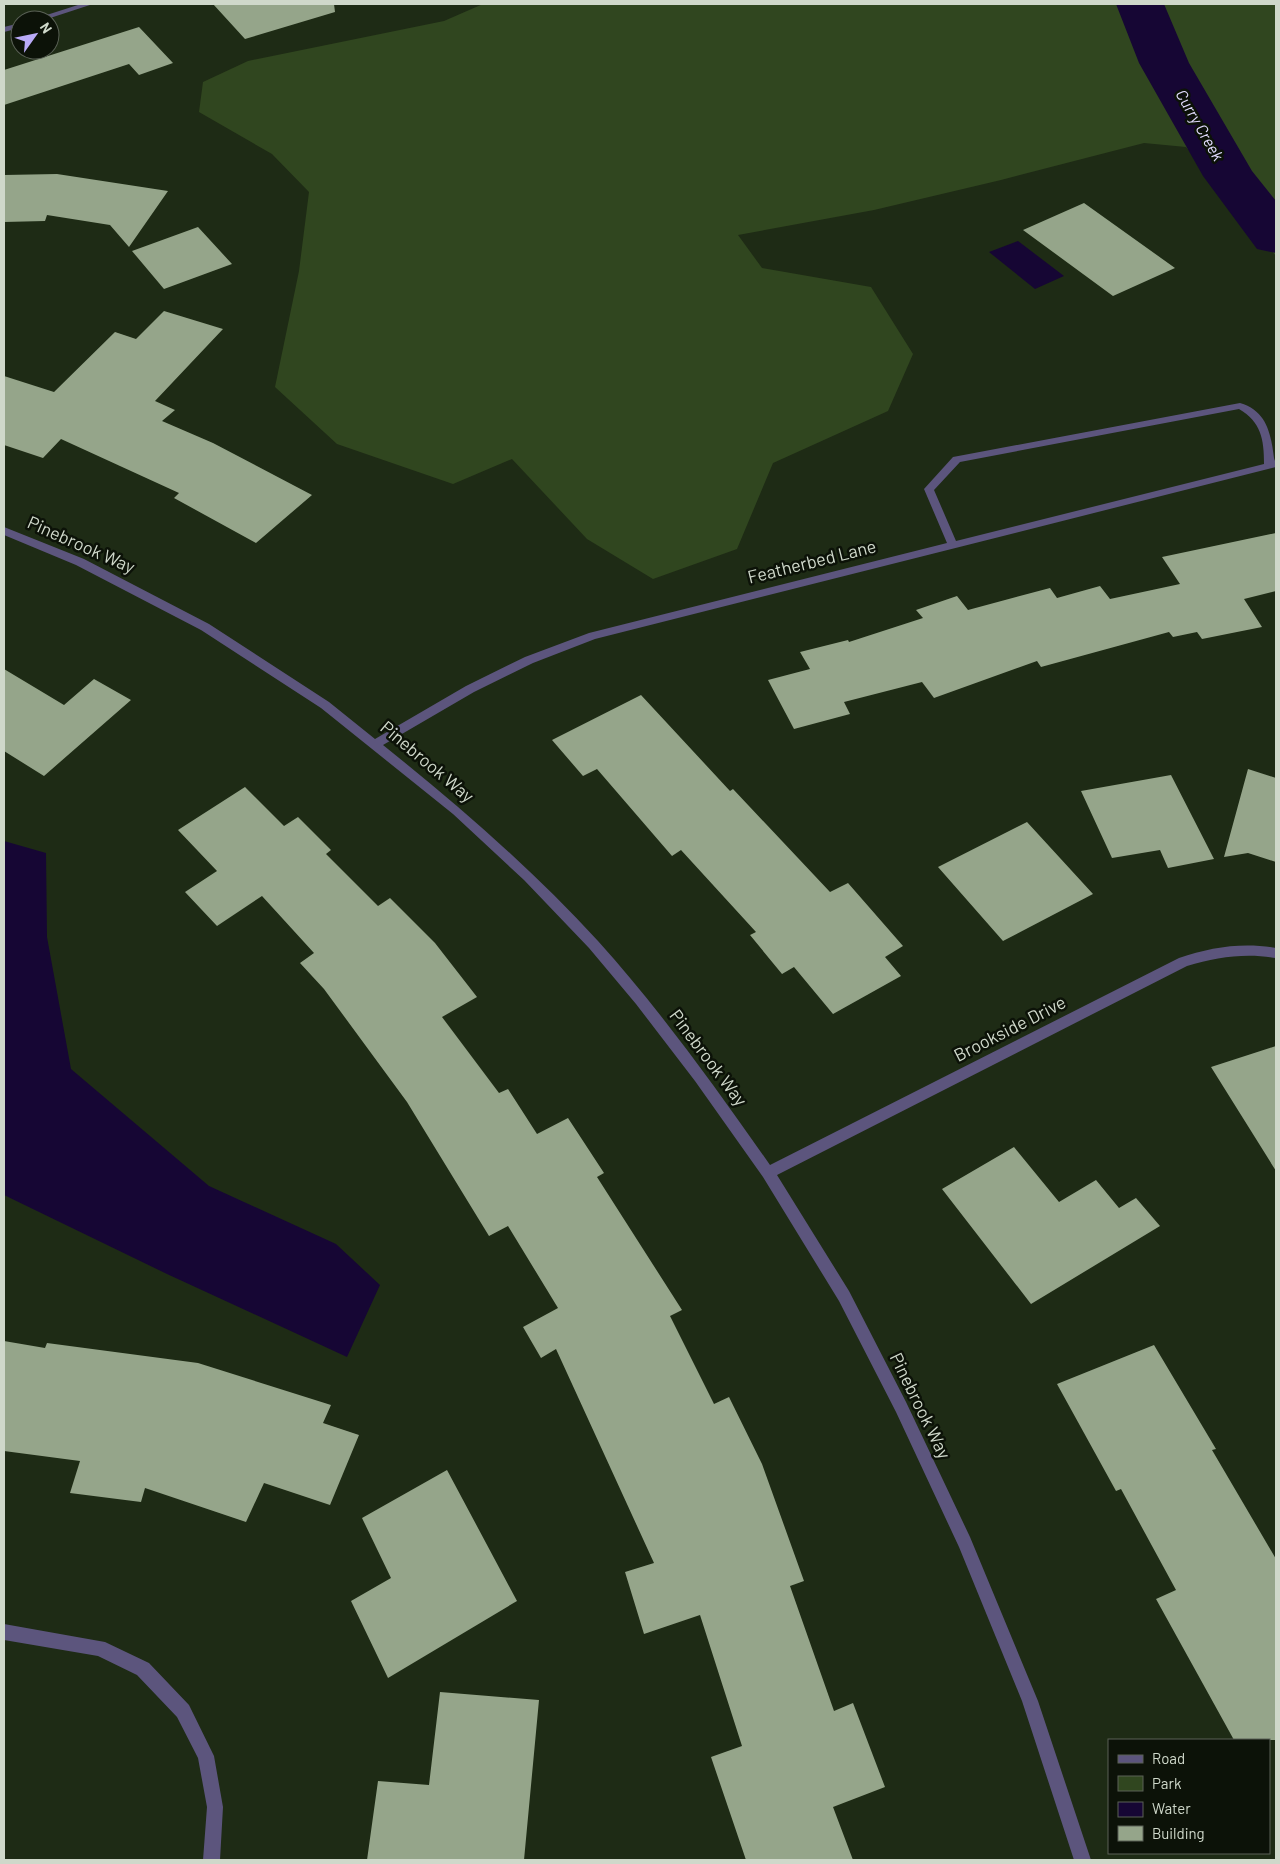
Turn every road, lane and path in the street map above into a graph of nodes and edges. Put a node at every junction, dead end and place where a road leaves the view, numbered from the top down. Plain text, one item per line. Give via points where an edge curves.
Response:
1 (89, 4) edge
2 (60, 13) edge
3 (1273, 465) edge
4 (4, 531) edge
5 (953, 545) junction
6 (376, 744) junction
7 (1276, 953) edge
8 (768, 1173) junction
9 (4, 1632) edge
10 (212, 1860) edge
11 (1082, 1860) edge

1 - 2 street
3 - 5 street, Featherbed Lane
3 - 5 street via 1269,440 1256,414 1240,406 957,459 929,489
4 - 6 street, Pinebrook Way via 80,562 205,627 264,664
5 - 6 street, Featherbed Lane via 593,636 521,664 470,689
6 - 8 street, Pinebrook Way via 464,817 593,944 694,1070
7 - 8 street, Brookside Drive via 1255,948 1220,951 1183,962
8 - 11 street, Pinebrook Way via 844,1296 965,1542 1030,1702
9 - 10 street via 99,1648 143,1670 183,1711 206,1756 215,1807

